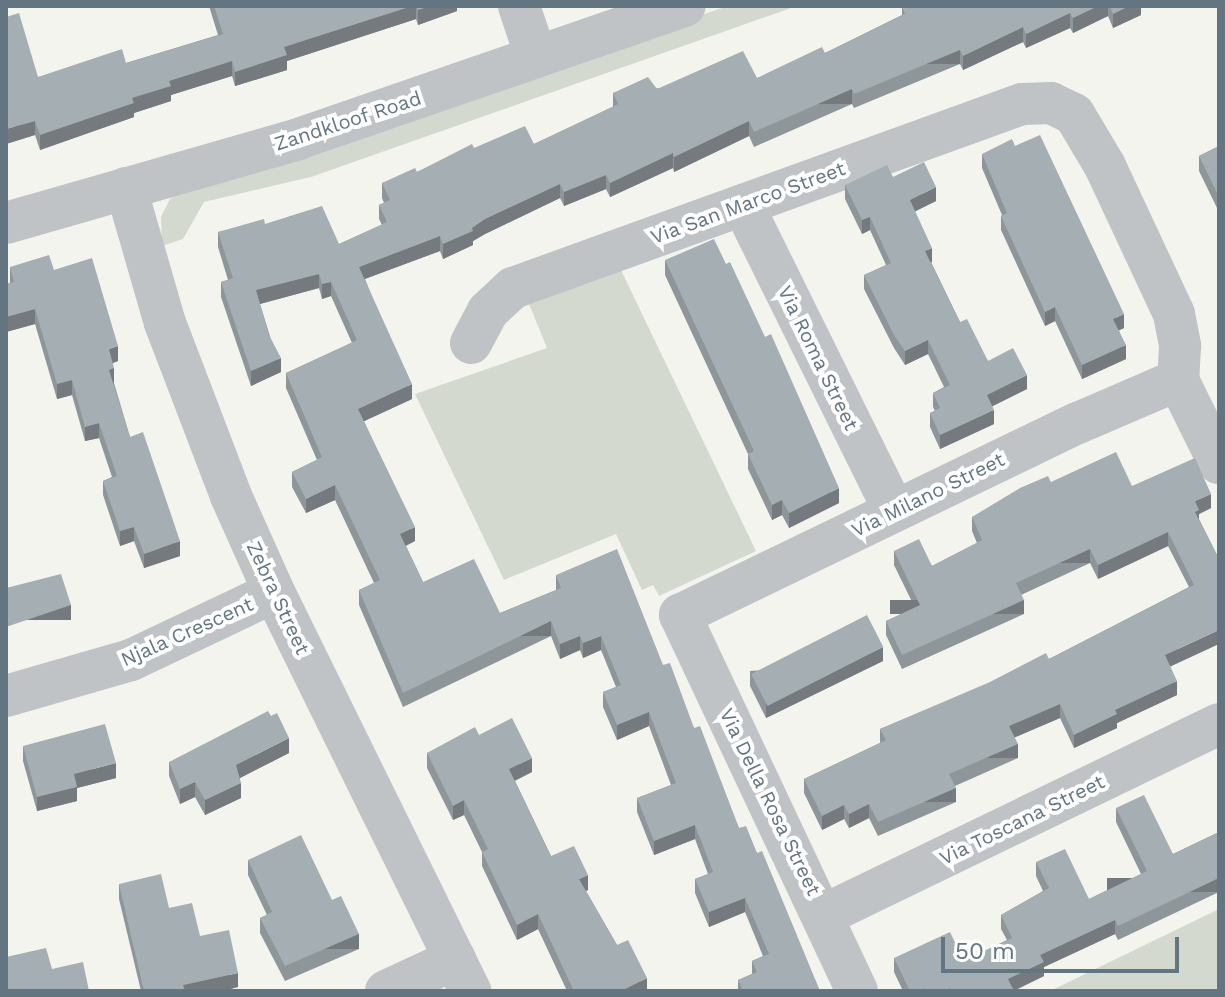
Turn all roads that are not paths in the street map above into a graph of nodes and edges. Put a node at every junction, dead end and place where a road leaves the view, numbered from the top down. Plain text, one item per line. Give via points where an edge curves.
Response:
1 (519, 6) edge
2 (685, 6) edge
3 (536, 57) junction
4 (126, 188) junction
5 (743, 205) junction
6 (6, 223) edge
7 (471, 343) dead end
8 (1178, 380) junction
9 (1219, 463) edge
10 (894, 511) junction
11 (274, 592) junction
12 (680, 615) joint
13 (6, 696) edge
14 (1219, 724) edge
15 (824, 915) junction
16 (462, 975) edge
17 (386, 991) edge
18 (857, 991) edge

1 - 3 street
2 - 3 street, Zandkloof Road
3 - 4 street, Zandkloof Road via 298,139
4 - 6 street, Zandkloof Road
4 - 11 street, Zebra Street via 195,408
5 - 7 street, Via San Marco Street via 513,288 488,311
5 - 8 street, Via San Marco Street via 1022,104 1064,107 1081,122 1174,314 1180,346
5 - 10 street, Via Roma Street
8 - 9 street
8 - 10 street, Via Milano Street
10 - 12 street, Via Milano Street
11 - 13 street, Njala Crescent via 131,660
11 - 16 street, Zebra Street
12 - 15 street, Via Della Rosa Street
14 - 15 street, Via Toscana Street
15 - 18 street, Via Della Rosa Street
16 - 17 street

